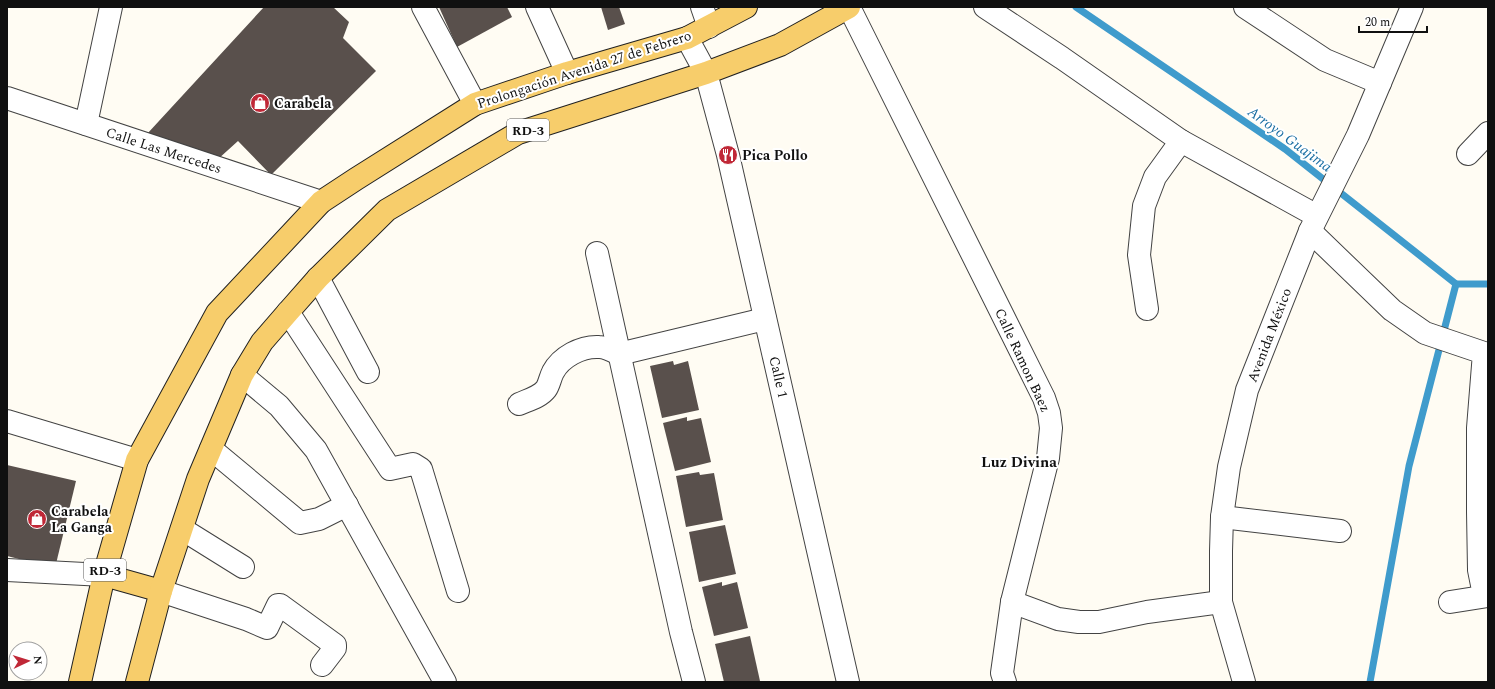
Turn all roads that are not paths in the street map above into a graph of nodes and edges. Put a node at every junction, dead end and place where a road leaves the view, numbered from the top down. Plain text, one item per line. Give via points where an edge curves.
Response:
1 (110, 7) edge
2 (423, 7) edge
3 (537, 7) edge
4 (746, 7) edge
5 (849, 7) edge
6 (985, 7) edge
7 (1245, 7) edge
8 (1412, 7) edge
9 (706, 17) edge
10 (687, 38) junction
11 (706, 73) junction
12 (567, 74) junction
13 (1380, 83) junction
14 (7, 98) edge
15 (475, 104) junction
16 (86, 124) junction
17 (1488, 132) edge
18 (1181, 141) junction
19 (1468, 154) dead end
20 (321, 202) junction
21 (1313, 224) junction
22 (597, 253) dead end
23 (318, 278) junction
24 (1147, 309) dead end
25 (288, 312) junction
26 (765, 319) junction
27 (619, 354) junction
28 (368, 372) dead end
29 (242, 375) junction
30 (519, 404) dead end
31 (7, 421) edge
32 (1483, 428) edge
33 (211, 449) junction
34 (137, 460) junction
35 (347, 505) junction
36 (1222, 517) junction
37 (182, 529) junction
38 (1340, 531) dead end
39 (242, 567) dead end
40 (7, 570) edge
41 (104, 575) junction
42 (161, 591) junction
43 (458, 591) dead end
44 (1488, 594) edge
45 (1012, 602) junction
46 (1221, 602) junction
47 (1450, 602) dead end
48 (322, 665) dead end
49 (80, 682) edge
50 (137, 682) edge
51 (445, 682) edge
52 (694, 682) edge
53 (848, 682) edge
54 (1005, 682) edge
55 (1244, 682) edge

1 - 16 street
2 - 15 street
3 - 12 street
4 - 9 main road, Prolongación Avenida 27 de Febrero / RD-3
5 - 11 main road, RD-3 via 780,45
5 - 45 street, Calle Ramon Baez via 1049,413 1051,428 1048,458
6 - 18 street
7 - 13 street via 1325,60
8 - 13 street, Avenida México
9 - 10 main road, Prolongación Avenida 27 de Febrero / RD-3
10 - 11 street, Calle 1
10 - 12 main road, Prolongación Avenida 27 de Febrero / RD-3
11 - 23 main road, RD-3 via 518,133 387,210
11 - 26 street, Calle 1 via 728,155
12 - 15 main road, Prolongación Avenida 27 de Febrero / RD-3
13 - 21 street, Avenida México via 1358,135
14 - 16 street, Calle Las Mercedes
15 - 20 main road, Prolongación Avenida 27 de Febrero / RD-3
16 - 20 street, Calle Las Mercedes
17 - 19 street
18 - 21 street
18 - 24 street via 1155,177 1144,206 1139,255
20 - 34 main road, Prolongación Avenida 27 de Febrero / RD-3 via 216,314
21 - 32 street via 1392,310 1426,333 1484,353
21 - 36 street, Avenida México via 1247,390 1229,467
22 - 27 street
23 - 25 main road, RD-3
23 - 28 street
25 - 29 main road, RD-3 via 262,342
25 - 43 street via 390,470 413,464 421,469
26 - 27 street
26 - 53 street, Calle 1
27 - 30 street via 598,346 570,354 561,360 547,388 541,394
27 - 52 street
29 - 33 main road, RD-3
29 - 35 street via 279,406 316,450
31 - 34 street
32 - 44 street via 1479,570 1482,585
33 - 35 street via 300,522 319,519
33 - 37 main road, RD-3
34 - 41 main road, Prolongación Avenida 27 de Febrero / RD-3
35 - 51 street
36 - 38 street
36 - 46 street, Avenida México
37 - 39 street
37 - 42 main road, RD-3
40 - 41 street
41 - 42 main road
41 - 49 main road, Prolongación Avenida 27 de Febrero / RD-3
42 - 48 street via 267,628 280,605 334,645 335,648
42 - 50 main road, RD-3
44 - 47 street
45 - 46 street via 1058,619 1079,622 1099,622 1147,612
45 - 54 street, Calle Ramon Baez via 1002,673
46 - 55 street, Avenida México

